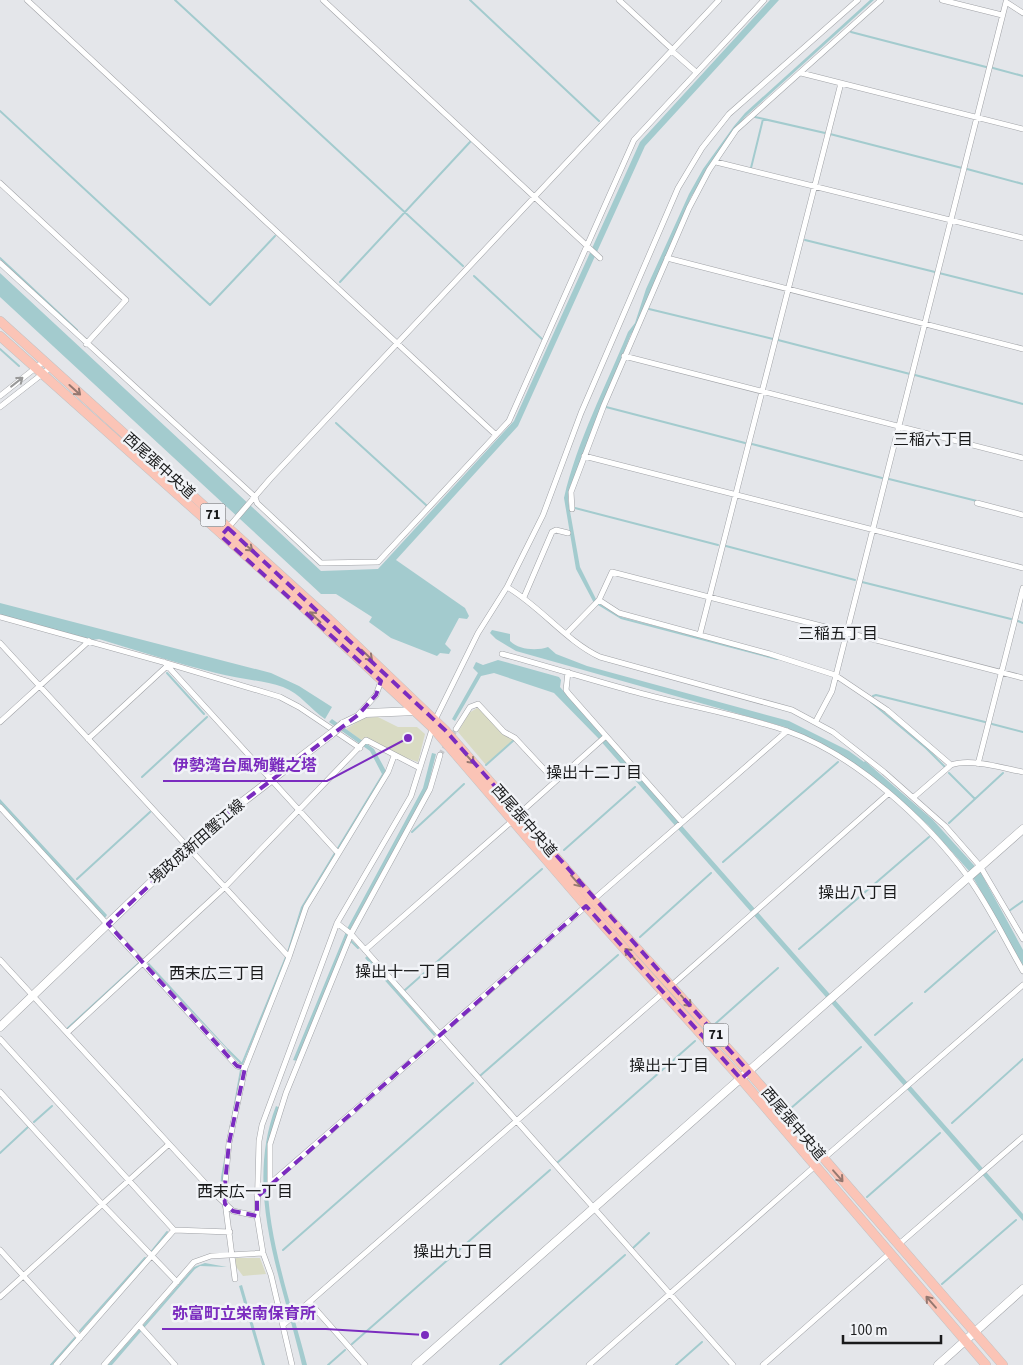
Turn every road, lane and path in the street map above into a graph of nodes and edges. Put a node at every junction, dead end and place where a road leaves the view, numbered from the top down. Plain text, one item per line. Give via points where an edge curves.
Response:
1 (26, 0) edge
2 (323, 0) edge
3 (619, 0) edge
4 (719, 0) edge
5 (764, 0) edge
6 (858, 0) edge
7 (881, 0) edge
8 (942, 0) edge
9 (1005, 1) edge
10 (1023, 12) edge
11 (1002, 15) junction
12 (672, 50) junction
13 (696, 72) junction
14 (801, 73) junction
15 (841, 83) junction
16 (977, 118) junction
17 (1023, 130) edge
18 (716, 162) junction
19 (0, 183) edge
20 (814, 186) junction
21 (536, 197) junction
22 (951, 220) junction
23 (1023, 238) edge
24 (587, 245) junction
25 (600, 258) dead end
26 (667, 258) junction
27 (0, 263) edge
28 (788, 288) junction
29 (0, 322) edge
30 (925, 323) junction
31 (0, 336) edge
32 (398, 342) junction
33 (86, 344) junction
34 (1023, 349) edge
35 (624, 356) junction
36 (47, 365) junction
37 (38, 371) junction
38 (762, 392) junction
39 (0, 396) edge
40 (0, 407) edge
41 (898, 426) junction
42 (496, 435) junction
43 (584, 456) junction
44 (1023, 458) edge
45 (736, 494) junction
46 (254, 499) junction
47 (977, 504) dead end
48 (572, 508) dead end
49 (1023, 515) edge
50 (227, 529) junction
51 (872, 530) junction
52 (568, 533) dead end
53 (1023, 568) edge
54 (507, 587) junction
55 (1023, 588) edge
56 (524, 597) junction
57 (710, 597) junction
58 (599, 600) junction
59 (0, 617) edge
60 (567, 633) junction
61 (846, 633) junction
62 (700, 634) junction
63 (89, 642) junction
64 (0, 644) edge
65 (502, 654) dead end
66 (165, 664) junction
67 (568, 672) junction
68 (1002, 672) junction
69 (835, 674) junction
70 (1023, 678) edge
71 (381, 681) junction
72 (39, 686) junction
73 (424, 710) junction
74 (414, 711) junction
75 (358, 715) junction
76 (816, 721) junction
77 (0, 722) edge
78 (434, 724) junction
79 (456, 729) tunnel mouth
80 (787, 731) junction
81 (605, 737) junction
82 (88, 739) junction
83 (360, 748) junction
84 (440, 754) tunnel mouth
85 (394, 756) junction
86 (978, 764) junction
87 (951, 765) junction
88 (420, 768) junction
89 (1023, 772) edge
90 (270, 780) junction
91 (555, 781) junction
92 (888, 794) junction
93 (914, 797) junction
94 (0, 807) edge
95 (298, 811) junction
96 (516, 818) junction
97 (682, 822) junction
98 (1023, 829) edge
99 (187, 848) junction
100 (336, 851) junction
101 (979, 868) junction
102 (969, 877) junction
103 (224, 888) junction
104 (590, 903) junction
105 (338, 923) junction
106 (108, 924) junction
107 (351, 934) junction
108 (1023, 939) edge
109 (365, 950) junction
110 (287, 956) junction
111 (0, 960) edge
112 (143, 964) junction
113 (1023, 972) edge
114 (1023, 984) edge
115 (672, 985) junction
116 (664, 992) junction
117 (33, 996) junction
118 (0, 1027) edge
119 (68, 1032) junction
120 (440, 1036) junction
121 (0, 1039) edge
122 (245, 1068) junction
123 (749, 1072) junction
124 (741, 1079) junction
125 (0, 1092) edge
126 (267, 1118) junction
127 (276, 1121) junction
128 (516, 1122) junction
129 (1023, 1137) edge
130 (169, 1144) junction
131 (823, 1159) junction
132 (814, 1167) junction
133 (129, 1180) junction
134 (270, 1186) junction
135 (257, 1195) junction
136 (223, 1201) junction
137 (102, 1204) junction
138 (594, 1208) junction
139 (257, 1216) junction
140 (174, 1230) junction
141 (230, 1232) junction
142 (898, 1245) junction
143 (0, 1250) edge
144 (263, 1254) junction
145 (889, 1254) junction
146 (232, 1255) junction
147 (151, 1257) junction
148 (23, 1276) junction
149 (235, 1279) dead end
150 (177, 1282) junction
151 (1023, 1289) edge
152 (670, 1294) junction
153 (0, 1297) edge
154 (310, 1302) junction
155 (139, 1325) junction
156 (284, 1325) junction
157 (974, 1332) junction
158 (80, 1338) junction
159 (965, 1341) junction
160 (56, 1365) edge
161 (104, 1365) edge
162 (175, 1365) edge
163 (292, 1365) edge
164 (365, 1365) edge
165 (416, 1365) edge
166 (589, 1365) edge
167 (733, 1365) edge
168 (763, 1365) edge
169 (938, 1365) edge
170 (986, 1365) edge
171 (1003, 1365) edge

1 - 32 street
2 - 21 street
3 - 12 street
4 - 12 street
5 - 13 street
6 - 54 street via 729,114 688,169 581,413 543,515
7 - 14 street
8 - 11 street
9 - 10 street
9 - 11 street
11 - 16 street
12 - 13 street
12 - 21 street
13 - 24 street via 634,140
14 - 15 street
14 - 18 street via 736,130
15 - 16 street
15 - 20 street
16 - 17 street
16 - 22 street
18 - 20 street
18 - 26 street via 689,208
19 - 33 street via 126,300
20 - 22 street
20 - 28 street
21 - 24 street
21 - 32 street
22 - 23 street
22 - 30 street
24 - 25 street
24 - 42 street via 510,417
26 - 28 street
26 - 35 street
27 - 33 street
28 - 30 street
28 - 38 street
29 - 36 main road, 西尾張中央道 / 71
30 - 34 street
30 - 41 street
31 - 37 main road, 西尾張中央道 / 71
32 - 42 street
32 - 46 street
33 - 46 street
35 - 38 street
35 - 43 street
36 - 37 street
36 - 37 street
36 -> 50 main road, 西尾張中央道 / 71
39 -> 37 street
37 - 40 street
37 - 50 main road, 西尾張中央道 / 71
38 - 41 street
38 - 45 street
41 - 44 street
41 - 51 street
42 - 46 street via 374,563 324,564
43 - 45 street
43 - 48 street via 571,492
45 - 51 street
45 - 57 street
46 - 50 street
47 - 49 street
71 -> 50 main road, 西尾張中央道 / 71
50 -> 73 main road, 西尾張中央道 / 71 via 329,619
51 - 53 street
51 - 61 street
52 - 56 street via 552,532
54 - 56 street
54 - 78 street via 478,633
55 - 68 street
56 - 60 street
57 - 58 street via 612,572
57 - 61 street
57 - 62 street
58 - 60 street
58 - 62 street via 619,613
59 - 63 street
60 - 76 street via 600,657 792,710
61 - 68 street
61 - 69 street
62 - 69 street
63 - 66 street
63 - 72 street
64 - 72 street
65 - 67 street
66 - 82 street
66 - 83 street via 280,697 299,706
66 - 90 street
67 - 80 street
67 - 81 street via 566,690
68 - 70 street
68 - 86 street
69 - 76 street via 832,690
69 - 87 street via 886,710
71 - 74 main road, 西尾張中央道 / 71
71 - 75 street via 376,695
72 - 77 street
72 - 82 street
73 - 74 street, 境政成新田蟹江線
73 - 78 main road, 西尾張中央道 / 71
74 - 75 street, 境政成新田蟹江線
74 - 78 main road, 西尾張中央道 / 71
75 - 90 street, 境政成新田蟹江線, bridge
76 - 93 street
78 - 88 street
78 - 96 main road, 西尾張中央道 / 71
79 - 91 street via 470,707 478,704
80 - 92 street via 841,758
80 - 97 street
81 - 91 street
81 - 97 street
82 - 99 street
83 - 85 street via 366,740
83 - 95 street
84 - 107 street via 430,789
85 - 88 street
85 - 100 street via 388,772
86 - 87 street
86 - 89 street
87 - 93 street
88 - 105 street via 412,796
90 - 95 street
90 - 99 street, 境政成新田蟹江線
91 - 96 street
92 - 102 street via 928,829
92 - 115 street
93 - 101 street via 945,826
94 - 106 street
95 - 100 street
95 - 103 street
96 - 104 main road, 西尾張中央道 / 71
96 - 109 street
97 - 104 street
98 - 101 street
99 - 103 street
99 - 106 street, 境政成新田蟹江線
100 - 110 street via 306,907
101 - 102 street
101 - 108 street
102 - 113 street
102 - 123 street
103 - 110 street
103 - 112 street
104 - 115 main road, 西尾張中央道 / 71
116 -> 104 main road, 西尾張中央道 / 71
104 - 120 street
105 - 107 street
105 - 126 street
106 - 112 street
106 - 117 street, 境政成新田蟹江線
107 - 109 street
107 - 127 street
109 - 120 street
110 - 122 street
111 - 117 street
112 - 119 street
112 - 122 street via 238,1066
114 - 131 street
115 -> 123 main road, 西尾張中央道 / 71
116 - 124 main road, 西尾張中央道 / 71
116 - 128 street
117 - 118 street, 境政成新田蟹江線
117 - 119 street
119 - 130 street
120 - 128 street
120 - 134 street
121 - 133 street
122 - 136 street via 229,1143
123 - 124 street
123 - 131 main road, 西尾張中央道 / 71
124 - 132 main road, 西尾張中央道 / 71
124 - 138 street
125 - 137 street
126 - 127 street
126 - 135 street via 259,1141
127 - 134 street via 270,1144
128 - 138 street
128 - 154 street
129 - 142 street
130 - 133 street
130 - 136 street
131 -> 142 main road, 西尾張中央道 / 71
132 - 145 main road, 西尾張中央道 / 71
132 - 152 street
133 - 137 street
133 - 140 street
134 - 135 street
135 - 139 street
136 - 139 street via 233,1211
136 - 141 street
137 - 147 street
137 - 148 street
138 - 152 street
138 - 165 street
139 - 144 street
140 - 141 street
140 - 147 street
141 - 146 street
142 - 157 main road, 西尾張中央道 / 71
143 - 148 street
144 - 146 street
144 - 156 street
159 -> 145 main road, 西尾張中央道 / 71
145 - 168 street
146 - 149 street
146 - 150 street via 198,1259
147 - 150 street
147 - 158 street
148 - 153 street
148 - 158 street
150 - 155 street
151 - 157 street
152 - 166 street
152 - 167 street
154 - 156 street
154 - 164 street
155 - 161 street
155 - 162 street
156 - 163 street
157 - 159 street
157 - 171 main road, 西尾張中央道 / 71
158 - 160 street
159 - 169 street
159 - 170 main road, 西尾張中央道 / 71

